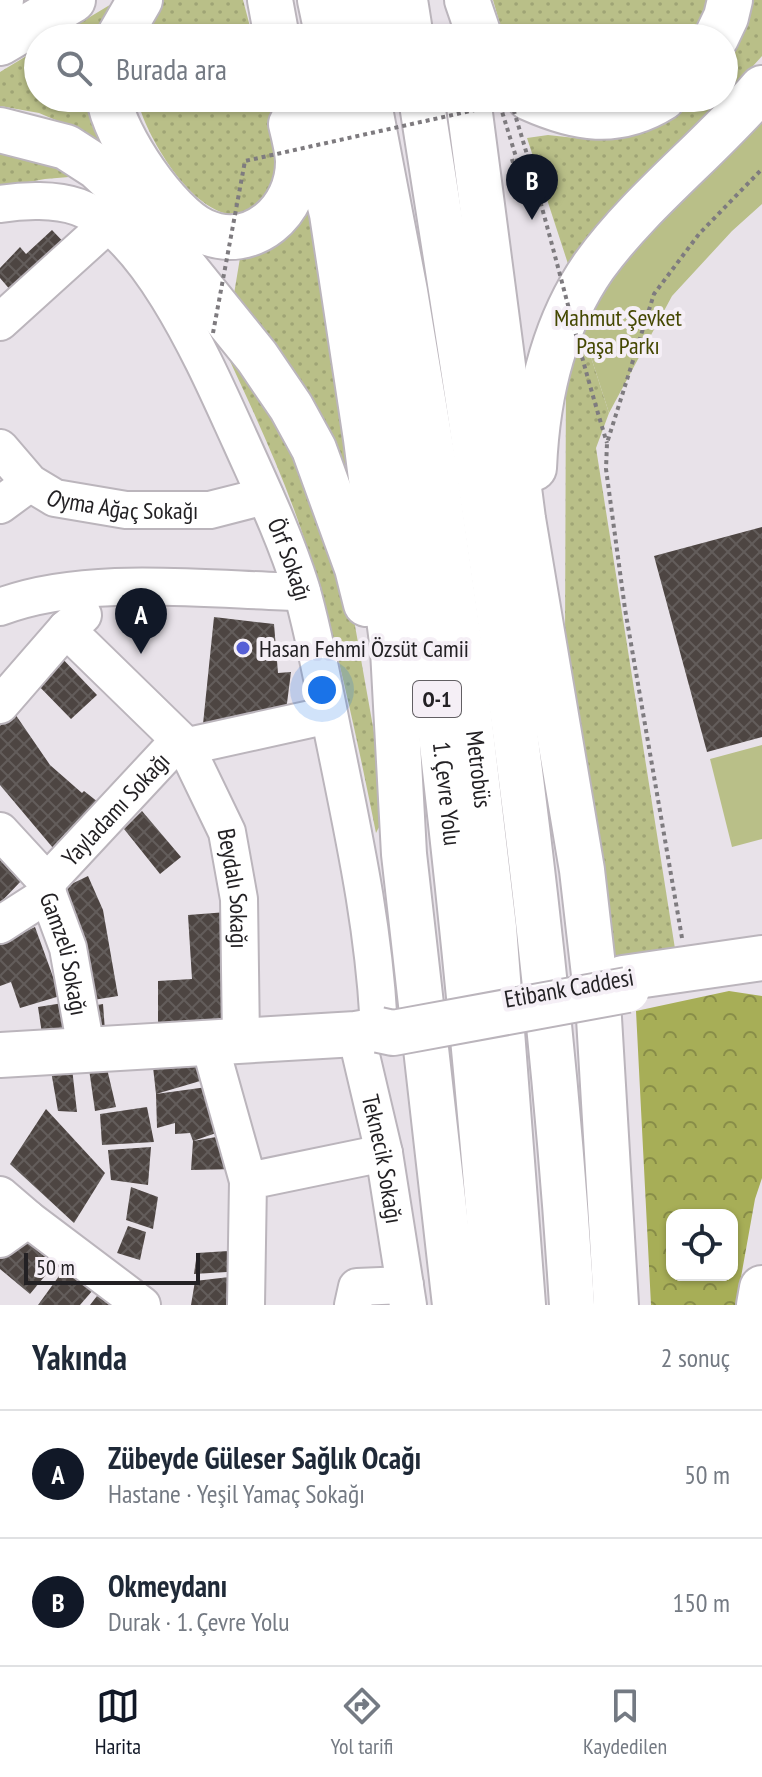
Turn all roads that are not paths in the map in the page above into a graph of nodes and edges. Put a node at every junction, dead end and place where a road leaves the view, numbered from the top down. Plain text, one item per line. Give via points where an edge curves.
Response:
1 (73, 0) edge
2 (140, 0) edge
3 (320, 0) edge
4 (350, 0) edge
5 (377, 0) edge
6 (405, 0) edge
7 (451, 0) edge
8 (467, 0) edge
9 (730, 0) edge
10 (32, 24) edge
11 (126, 24) edge
12 (325, 24) edge
13 (356, 24) edge
14 (381, 24) edge
15 (409, 24) edge
16 (455, 24) edge
17 (475, 24) edge
18 (723, 24) edge
19 (24, 29) edge
20 (0, 43) edge
21 (762, 88) edge
22 (113, 112) edge
23 (289, 112) edge
24 (306, 112) edge
25 (344, 112) edge
26 (375, 112) edge
27 (397, 112) edge
28 (423, 112) edge
29 (505, 112) edge
30 (559, 112) edge
31 (634, 112) edge
32 (0, 130) edge
33 (0, 204) edge
34 (107, 225) junction
35 (0, 322) edge
36 (0, 448) edge
37 (30, 483) junction
38 (265, 496) junction
39 (0, 505) edge
40 (118, 587) junction
41 (302, 592) junction
42 (0, 607) edge
43 (543, 626) junction
44 (66, 629) junction
45 (0, 705) edge
46 (329, 715) junction
47 (397, 723) junction
48 (185, 745) junction
49 (0, 831) edge
50 (47, 888) junction
51 (0, 925) edge
52 (762, 958) edge
53 (762, 983) edge
54 (625, 984) junction
55 (368, 1032) junction
56 (225, 1041) junction
57 (86, 1048) junction
58 (0, 1055) edge
59 (384, 1153) junction
60 (248, 1181) junction
61 (0, 1195) edge
62 (14, 1229) edge
63 (762, 1288) edge
64 (406, 1295) edge
65 (142, 1305) edge
66 (246, 1305) edge
67 (353, 1305) edge
68 (455, 1305) edge
69 (496, 1305) edge
70 (527, 1305) edge
71 (550, 1305) edge
72 (572, 1305) edge
73 (616, 1305) edge
74 (759, 1305) edge

1 - 10 main road
2 - 11 main road
3 - 12 main road
4 - 13 street
5 - 14 street
6 - 15 main road
7 - 16 main road
8 - 17 main road
9 - 18 main road
19 - 20 main road
21 - 43 main road via 615,240 560,330 549,361 534,455 532,495
22 - 23 main road via 131,153 179,213 203,231 237,238 277,218 288,201 298,161
24 - 47 main road via 339,259 393,650
25 - 69 main road, 1. Çevre Yolu / O-1 via 383,306 426,610 484,1144
26 - 70 street, Metrobüs via 443,492 470,689 498,927
27 - 71 street, Metrobüs via 498,753
28 - 72 main road via 469,401 523,805
29 - 43 main road via 519,489
30 - 31 main road via 610,117
32 - 47 main road via 66,147 123,191 291,407 319,462 357,568
33 - 34 street via 25,200 78,207
34 - 35 street
34 - 38 street, Örf Sokağı via 139,257 177,309
36 - 37 street, Oyma Ağaç Sokağı
37 - 38 street, Oyma Ağaç Sokağı via 55,498 126,510 210,510
37 - 39 street
38 - 41 street, Örf Sokağı
40 - 41 street
40 - 42 street via 27,597
40 - 44 street
41 - 46 street, Örf Sokağı
43 - 73 main road via 582,870 599,1018
44 - 45 street
44 - 48 street, Beydalı Sokağı
46 - 48 street, Yayladamı Sokağı
46 - 55 street, Örf Sokağı via 363,879 378,989
47 - 68 main road via 404,854
48 - 50 street, Yayladamı Sokağı via 170,750
48 - 56 street, Beydalı Sokağı via 227,832 239,899
49 - 50 street, Gamzeli Sokağı
50 - 51 street, Yayladamı Sokağı
50 - 57 street, Gamzeli Sokağı via 68,948
52 - 54 main road, Etibank Caddesi via 687,968
53 - 54 main road, Etibank Caddesi via 699,979
54 - 55 main road, Etibank Caddesi via 391,1022
55 - 56 main road, Etibank Caddesi
55 - 59 street, Teknecik Sokağı
56 - 57 main road, Etibank Caddesi
56 - 60 street, Beydalı Sokağı
57 - 58 main road, Etibank Caddesi
59 - 60 street
59 - 64 street, Teknecik Sokağı
60 - 66 street, Beydalı Sokağı
61 - 62 street
62 - 65 street
63 - 74 main road
64 - 67 street via 357,1287

